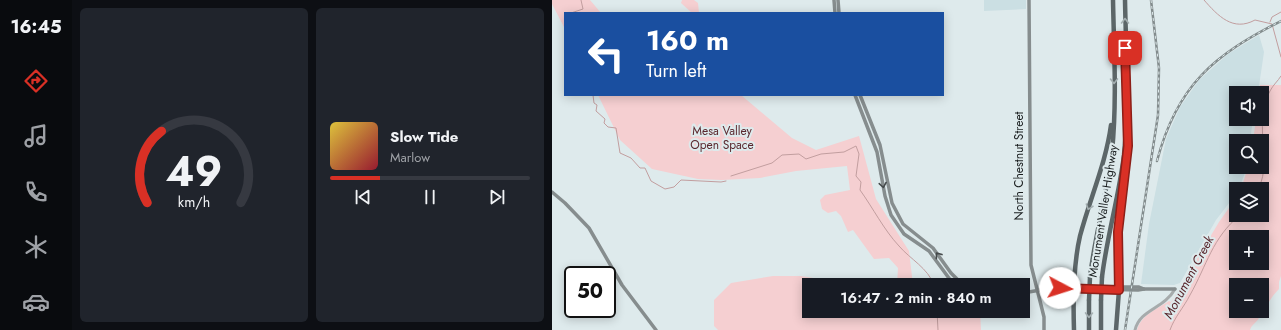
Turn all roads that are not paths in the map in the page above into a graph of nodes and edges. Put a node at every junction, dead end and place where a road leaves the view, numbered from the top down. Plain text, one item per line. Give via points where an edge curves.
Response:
1 (834, 0) edge
2 (838, 0) edge
3 (1029, 0) edge
4 (1113, 0) edge
5 (1125, 0) edge
6 (835, 12) edge
7 (839, 12) edge
8 (855, 96) edge
9 (860, 96) edge
10 (1114, 101) junction
11 (1126, 116) junction
12 (552, 192) edge
13 (1075, 268) junction
14 (949, 278) edge
15 (956, 278) edge
16 (1060, 288) junction
17 (1074, 288) junction
18 (1119, 289) junction
19 (1175, 289) joint
20 (1036, 291) junction
21 (1030, 292) edge
22 (1074, 304) junction
23 (656, 330) edge
24 (1044, 330) edge
25 (1074, 330) edge
26 (1089, 330) edge
27 (1101, 330) edge
28 (1116, 330) edge
29 (1135, 330) edge

1 - 6 main road
2 - 7 main road
3 - 20 main road, North Chestnut Street via 1030,254
4 -> 10 highway, Monument Valley Highway
11 -> 5 highway, Monument Valley Highway
8 -> 14 main road via 877,152 891,215 904,234 928,251
15 -> 9 main road via 933,248 910,230 897,215 892,203 880,145
10 -> 13 highway via 1107,151 1082,230
10 -> 26 highway, Monument Valley Highway, bridge via 1111,160 1090,277
11 - 18 highway via 1127,161 1118,232
11 - 27 highway, Monument Valley Highway, bridge via 1122,164 1102,277
12 - 23 main road via 589,228 622,285
13 - 16 highway via 1070,280
13 - 17 highway
16 - 17 main road
16 - 20 main road
16 - 22 highway via 1069,295
17 - 18 main road
17 - 22 highway
18 - 19 main road
18 - 28 highway
19 - 29 street via 1167,301 1140,319
20 - 21 main road
20 - 24 main road, North Chestnut Street via 1044,317
22 - 25 highway

